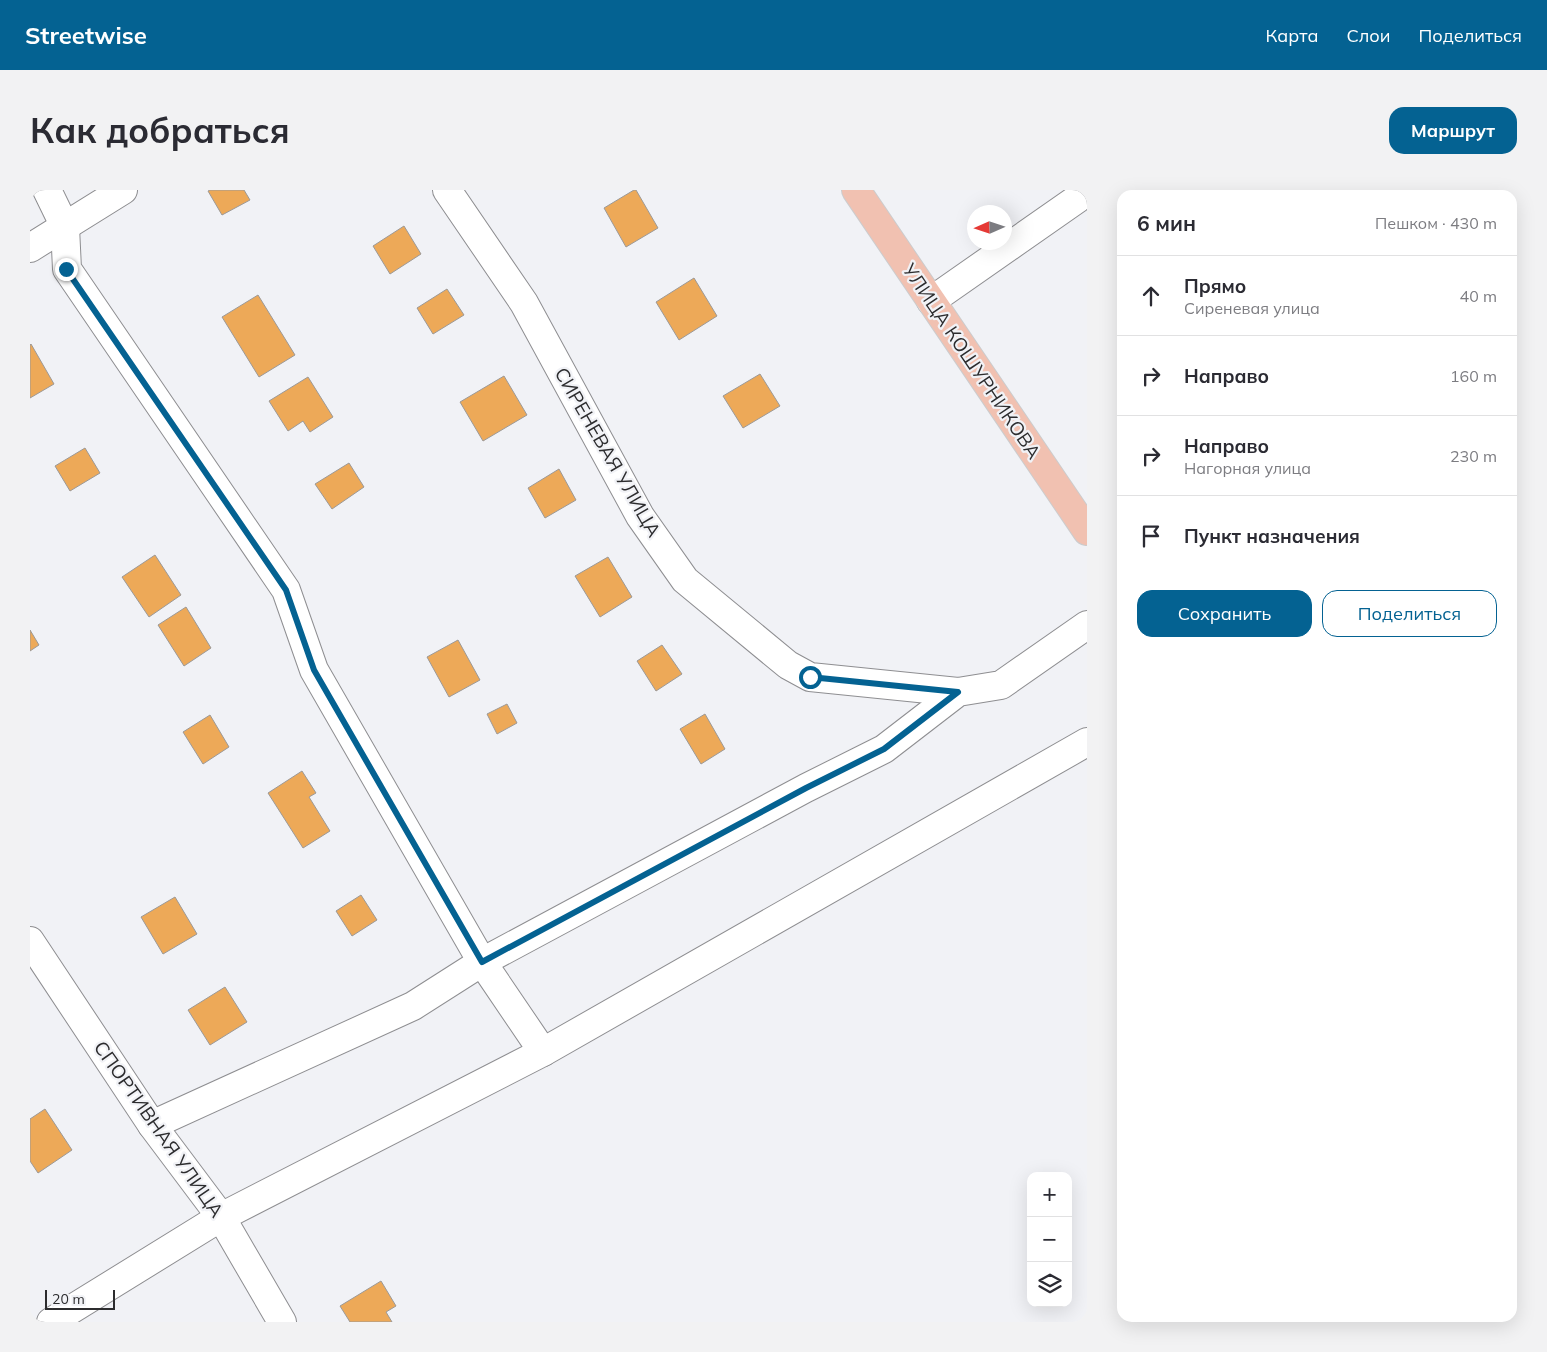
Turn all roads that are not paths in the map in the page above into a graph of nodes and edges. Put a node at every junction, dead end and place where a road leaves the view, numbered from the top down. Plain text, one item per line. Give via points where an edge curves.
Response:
1 (47, 190) edge
2 (123, 190) edge
3 (446, 190) edge
4 (856, 190) edge
5 (1084, 190) edge
6 (66, 227) junction
7 (30, 248) edge
8 (932, 301) junction
9 (1087, 531) edge
10 (1087, 625) edge
11 (958, 692) junction
12 (1087, 742) edge
13 (30, 941) edge
14 (482, 962) junction
15 (544, 1052) junction
16 (152, 1125) junction
17 (221, 1217) junction
18 (51, 1322) edge
19 (282, 1322) edge

1 - 6 street
2 - 6 street
3 - 11 street, СИРЕНЕВАЯ УЛИЦА via 524,303 640,516 686,580 788,665 810,677
4 - 8 main road, УЛИЦА КОШУРНИКОВА
5 - 8 street via 1077,199
6 - 7 street
6 - 14 street via 66,269 286,590 314,670
8 - 9 main road, УЛИЦА КОШУРНИКОВА
10 - 11 street via 1001,685
11 - 14 street via 884,749
12 - 15 street
13 - 16 street, СПОРТИВНАЯ УЛИЦА
14 - 15 street
14 - 16 street via 413,1006
15 - 17 street
16 - 17 street, СПОРТИВНАЯ УЛИЦА
17 - 18 street
17 - 19 street, СПОРТИВНАЯ УЛИЦА

